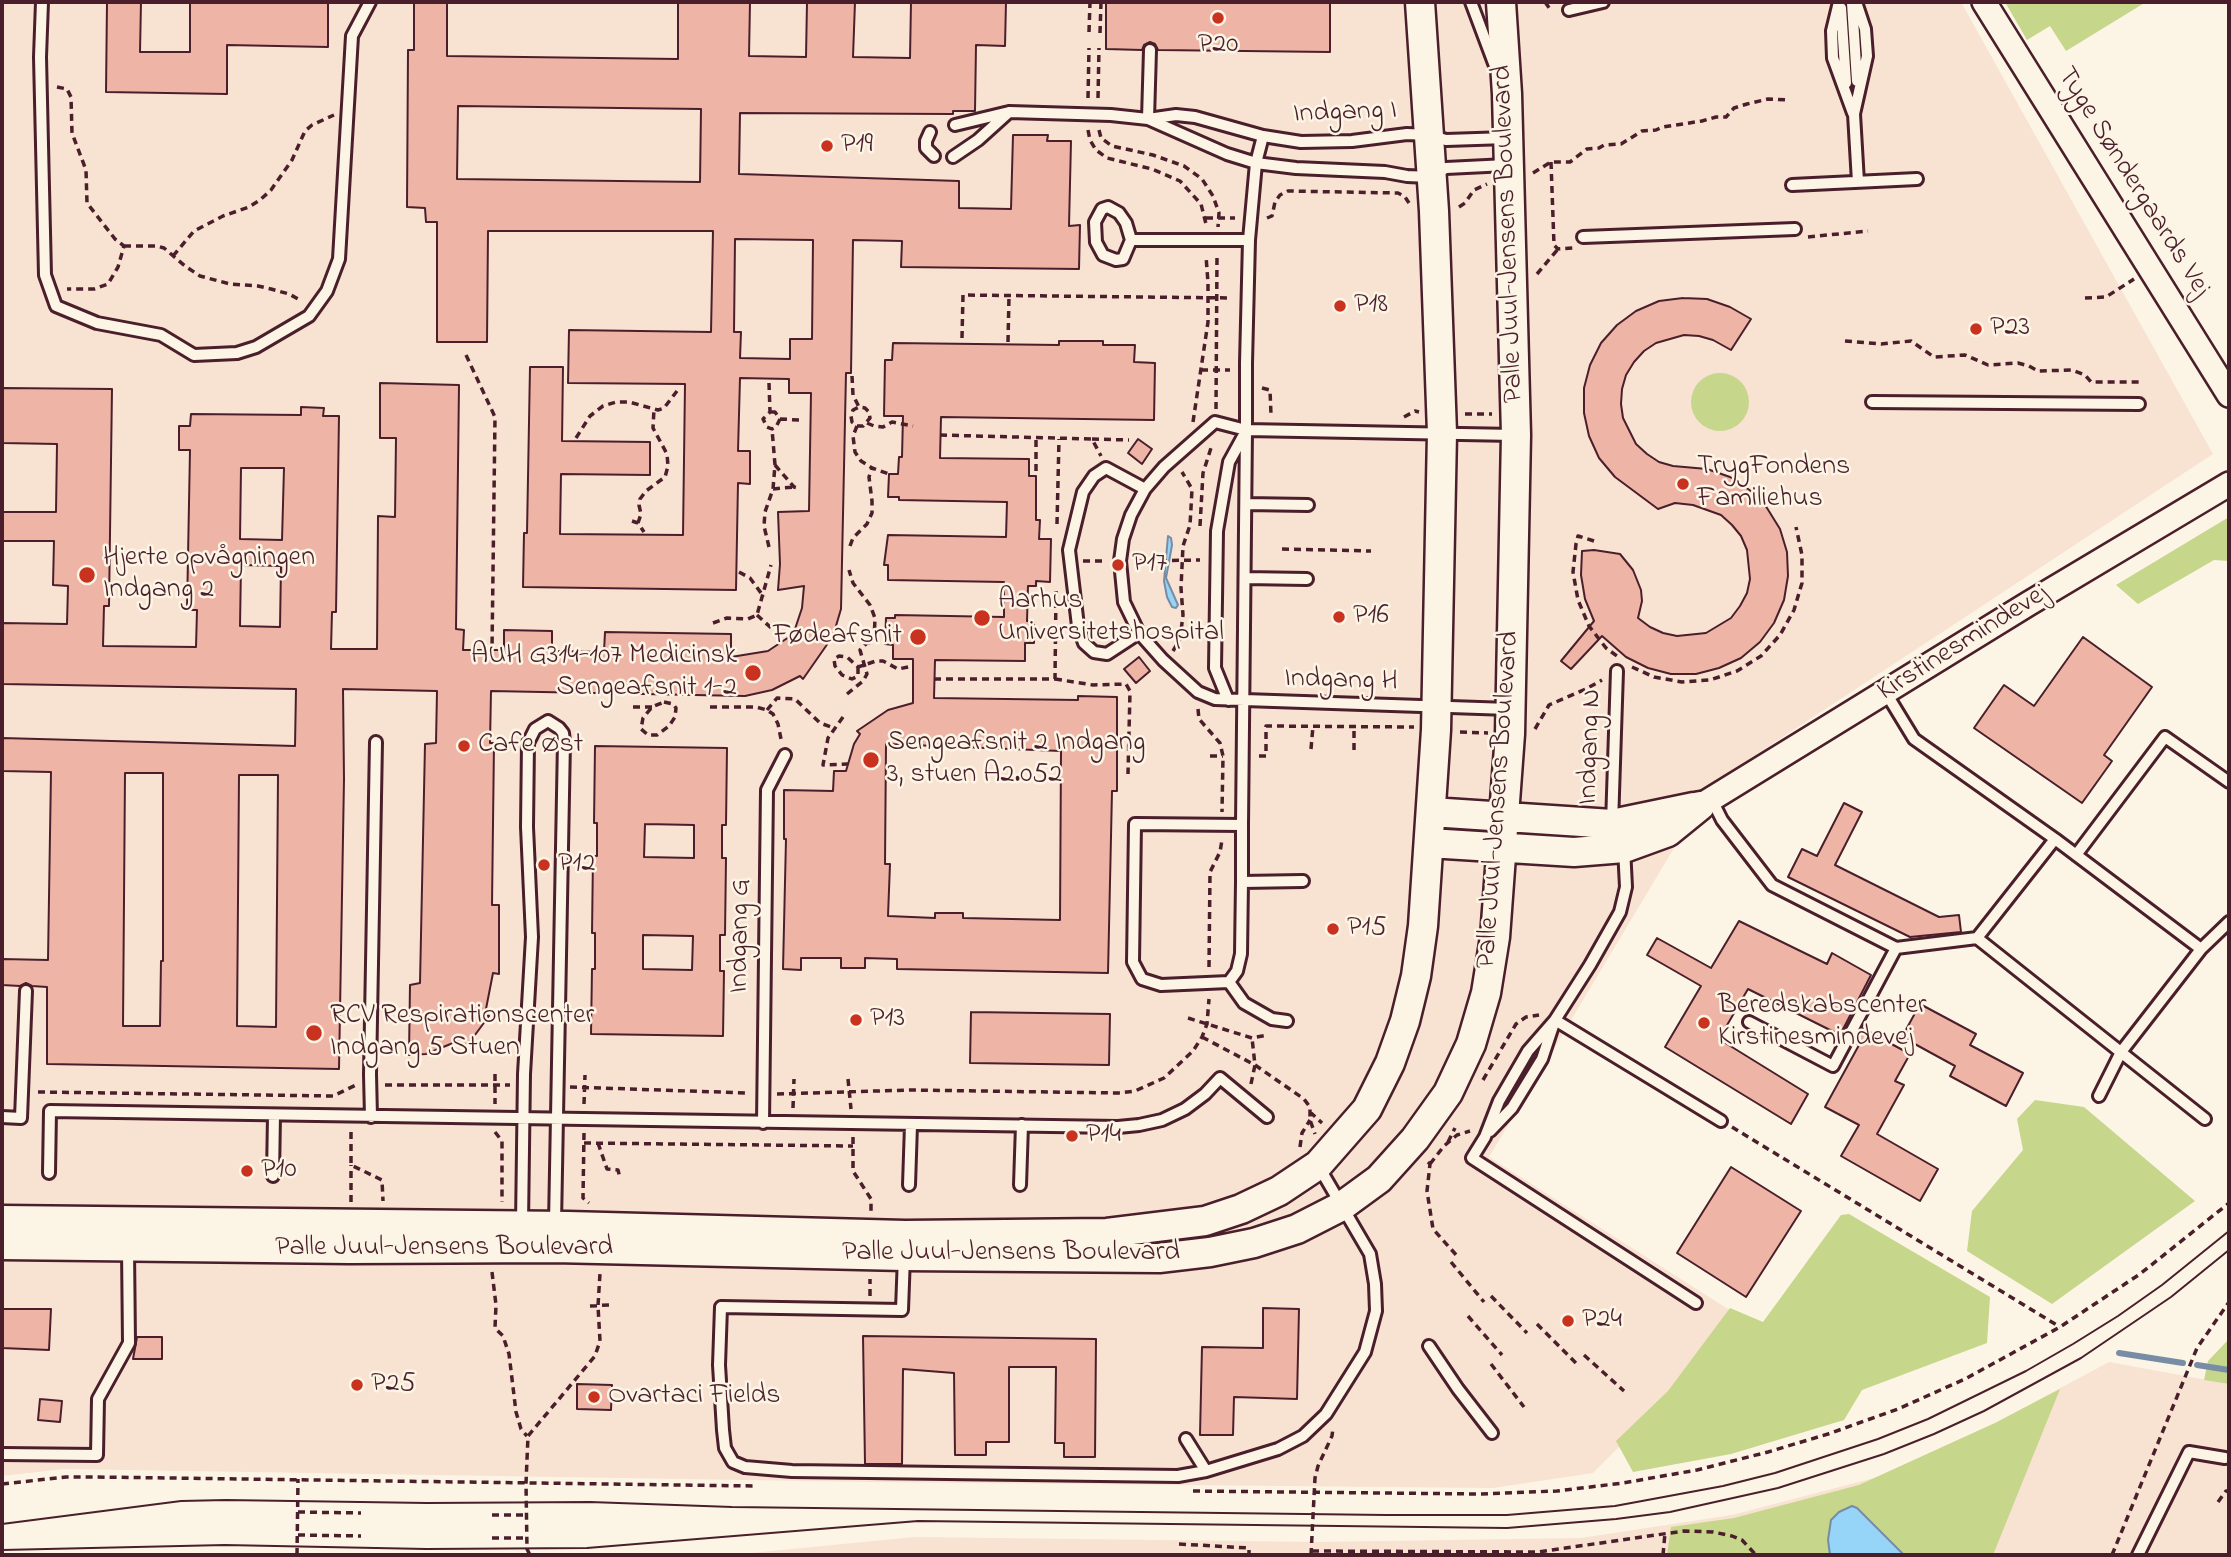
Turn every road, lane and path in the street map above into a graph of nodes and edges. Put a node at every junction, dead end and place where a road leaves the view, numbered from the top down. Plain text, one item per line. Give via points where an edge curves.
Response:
1 (42, 2) edge
2 (370, 2) edge
3 (1090, 2) edge
4 (1101, 2) edge
5 (1420, 2) edge
6 (1471, 2) edge
7 (1501, 2) edge
8 (1603, 2) edge
9 (1840, 2) edge
10 (1854, 2) edge
11 (1984, 2) edge
12 (1569, 9) dead end
13 (1089, 32) dead end
14 (1100, 33) dead end
15 (1089, 48) dead end
16 (1099, 48) dead end
17 (1150, 50) dead end
18 (41, 87) junction
19 (1507, 94) junction
20 (1853, 96) junction
21 (347, 112) junction
22 (1009, 112) junction
23 (1093, 115) junction
24 (1148, 119) junction
25 (955, 125) dead end
26 (930, 132) dead end
27 (1429, 135) junction
28 (1262, 136) junction
29 (1507, 151) junction
30 (934, 156) dead end
31 (953, 157) dead end
32 (1256, 163) junction
33 (1430, 177) junction
34 (1917, 179) dead end
35 (1858, 182) junction
36 (1792, 185) dead end
37 (1795, 229) dead end
38 (1583, 237) dead end
39 (1131, 240) junction
40 (1249, 240) junction
41 (1211, 241) junction
42 (124, 246) junction
43 (173, 256) junction
44 (2133, 279) dead end
45 (53, 296) junction
46 (1009, 296) junction
47 (1208, 298) junction
48 (1217, 298) junction
49 (1248, 298) junction
50 (2085, 298) dead end
51 (313, 311) junction
52 (962, 338) dead end
53 (1845, 341) dead end
54 (1008, 342) dead end
55 (466, 355) dead end
56 (1200, 370) junction
57 (1217, 370) junction
58 (1247, 370) junction
59 (852, 376) dead end
60 (2139, 382) dead end
61 (769, 383) dead end
62 (1247, 388) junction
63 (677, 391) dead end
64 (2229, 395) edge
65 (1872, 402) dead end
66 (2139, 404) dead end
67 (859, 407) junction
68 (654, 409) junction
69 (770, 412) junction
70 (780, 419) junction
71 (1279, 419) dead end
72 (1399, 419) dead end
73 (799, 420) dead end
74 (1214, 422) junction
75 (867, 423) junction
76 (1193, 423) dead end
77 (1442, 424) junction
78 (1516, 425) junction
79 (858, 426) junction
80 (913, 426) dead end
81 (772, 429) junction
82 (1246, 430) junction
83 (940, 435) dead end
84 (576, 438) dead end
85 (1036, 438) junction
86 (1059, 439) junction
87 (1092, 439) junction
88 (1129, 440) dead end
89 (1172, 460) junction
90 (775, 464) junction
91 (872, 468) junction
92 (1106, 468) junction
93 (1035, 471) dead end
94 (888, 474) dead end
95 (2229, 484) edge
96 (773, 489) junction
97 (1144, 489) junction
98 (1246, 504) junction
99 (1308, 505) dead end
100 (632, 521) dead end
101 (638, 523) junction
102 (1796, 527) dead end
103 (644, 532) dead end
104 (1200, 533) dead end
105 (1057, 534) dead end
106 (1594, 541) dead end
107 (850, 546) dead end
108 (769, 547) dead end
109 (1282, 550) dead end
110 (1371, 551) dead end
111 (1200, 560) dead end
112 (1150, 561) dead end
113 (1182, 562) junction
114 (771, 565) dead end
115 (849, 570) dead end
116 (739, 572) dead end
117 (1245, 578) junction
118 (1307, 579) dead end
119 (768, 582) junction
120 (775, 582) dead end
121 (1056, 587) dead end
122 (764, 597) junction
123 (757, 615) junction
124 (713, 623) dead end
125 (1139, 634) junction
126 (780, 636) dead end
127 (492, 650) dead end
128 (1621, 659) dead end
129 (1163, 660) junction
130 (1629, 665) dead end
131 (866, 666) junction
132 (913, 666) dead end
133 (858, 667) junction
134 (1617, 671) dead end
135 (852, 679) junction
136 (934, 679) dead end
137 (1055, 679) junction
138 (857, 684) junction
139 (1198, 692) junction
140 (1886, 693) junction
141 (847, 694) dead end
142 (1228, 700) junction
143 (1244, 701) junction
144 (710, 706) dead end
145 (633, 707) dead end
146 (652, 707) junction
147 (1437, 708) junction
148 (1511, 709) junction
149 (767, 710) junction
150 (843, 717) dead end
151 (1313, 726) dead end
152 (1354, 727) dead end
153 (834, 728) junction
154 (376, 742) dead end
155 (1311, 749) dead end
156 (1354, 750) dead end
157 (785, 755) joint
158 (848, 764) dead end
159 (1128, 774) dead end
160 (2229, 782) edge
161 (1706, 802) junction
162 (1431, 812) junction
163 (1505, 817) junction
164 (1222, 825) junction
165 (1242, 825) junction
166 (1618, 836) junction
167 (2054, 839) junction
168 (1429, 843) junction
169 (1503, 848) junction
170 (2076, 855) junction
171 (1303, 881) dead end
172 (1242, 882) junction
173 (2229, 925) edge
174 (1977, 938) junction
175 (1896, 948) junction
176 (2202, 949) junction
177 (1229, 982) junction
178 (1209, 984) junction
179 (26, 991) dead end
180 (1188, 1018) dead end
181 (1555, 1020) junction
182 (1287, 1021) joint
183 (1749, 1022) dead end
184 (1207, 1024) junction
185 (1202, 1037) junction
186 (1252, 1038) junction
187 (2121, 1052) junction
188 (1255, 1065) junction
189 (495, 1074) dead end
190 (585, 1075) dead end
191 (848, 1079) dead end
192 (370, 1085) junction
193 (495, 1085) junction
194 (524, 1085) junction
195 (559, 1087) junction
196 (585, 1087) junction
197 (1477, 1091) dead end
198 (22, 1092) junction
199 (849, 1093) junction
200 (763, 1094) junction
201 (2099, 1096) dead end
202 (1245, 1098) junction
203 (274, 1115) junction
204 (371, 1117) junction
205 (558, 1117) junction
206 (1267, 1117) dead end
207 (2, 1118) edge
208 (495, 1118) junction
209 (524, 1118) junction
210 (584, 1118) junction
211 (2205, 1119) dead end
212 (1310, 1120) dead end
213 (1721, 1121) joint
214 (763, 1123) junction
215 (852, 1124) junction
216 (911, 1125) junction
217 (1022, 1125) junction
218 (1456, 1126) dead end
219 (1485, 1137) junction
220 (1448, 1142) junction
221 (584, 1143) junction
222 (598, 1143) junction
223 (853, 1146) junction
224 (1430, 1164) dead end
225 (1318, 1165) junction
226 (49, 1173) dead end
227 (273, 1176) dead end
228 (620, 1178) dead end
229 (909, 1185) dead end
230 (1020, 1185) dead end
231 (2229, 1203) edge
232 (1342, 1206) junction
233 (2, 1220) edge
234 (128, 1234) junction
235 (490, 1237) junction
236 (522, 1237) junction
237 (554, 1237) junction
238 (601, 1238) junction
239 (2, 1245) edge
240 (871, 1245) junction
241 (905, 1246) junction
242 (1451, 1262) dead end
243 (1490, 1296) dead end
244 (1484, 1302) dead end
245 (2229, 1302) edge
246 (1696, 1303) dead end
247 (590, 1306) dead end
248 (598, 1306) junction
249 (608, 1306) dead end
250 (870, 1310) junction
251 (1468, 1316) dead end
252 (1537, 1324) dead end
253 (2060, 1327) junction
254 (1527, 1333) dead end
255 (1429, 1346) dead end
256 (1502, 1355) dead end
257 (1584, 1355) dead end
258 (1576, 1363) dead end
259 (1492, 1364) dead end
260 (1624, 1391) dead end
261 (1524, 1407) dead end
262 (1326, 1414) junction
263 (1492, 1433) dead end
264 (528, 1436) junction
265 (1186, 1439) dead end
266 (2, 1454) edge
267 (2225, 1458) dead end
268 (1206, 1471) junction
269 (298, 1479) junction
270 (526, 1483) junction
271 (2, 1484) edge
272 (762, 1486) dead end
273 (1193, 1491) dead end
274 (2229, 1491) edge
275 (1315, 1494) junction
276 (2218, 1502) dead end
277 (298, 1512) junction
278 (361, 1513) dead end
279 (492, 1515) dead end
280 (527, 1515) junction
281 (1665, 1533) junction
282 (298, 1535) junction
283 (361, 1536) dead end
284 (492, 1538) dead end
285 (527, 1538) junction
286 (1179, 1544) dead end
287 (1311, 1553) edge
288 (1663, 1554) edge
289 (298, 1555) edge
290 (530, 1555) edge
291 (1249, 1555) edge
292 (1672, 1555) edge
293 (1756, 1555) edge
294 (2112, 1555) edge
295 (2138, 1555) edge

1 - 18 lane
2 - 21 lane via 352,36
3 - 13 path
4 - 14 path
5 - 27 street, Palle Juul-Jensens Boulevard
6 - 19 lane
7 - 19 street, Palle Juul-Jensens Boulevard
8 - 12 lane
9 - 20 lane
10 - 20 lane
11 - 64 street, Tyge Søndergaards Vej
15 - 23 path
16 - 23 path
17 - 24 lane
18 - 42 path via 67,89 72,133 86,170 87,203
18 - 45 lane via 45,275
19 - 29 street, Palle Juul-Jensens Boulevard
20 - 35 lane
21 - 43 path via 312,125 271,190 249,207 194,231
21 - 51 lane via 339,259 327,291
22 - 23 lane
22 - 25 lane
22 - 31 lane
23 - 24 lane
23 - 41 path via 1090,140 1096,150 1107,158 1180,181 1201,204
23 - 41 path via 1101,138 1112,146 1184,166 1202,179 1219,213
24 - 28 lane, Indgang I via 1195,117
24 - 32 lane
26 - 30 lane via 926,148
27 - 28 lane, Indgang I via 1301,142
27 - 29 lane, Indgang I
27 - 33 street, Palle Juul-Jensens Boulevard
28 - 32 lane
29 - 33 lane
29 - 78 street, Palle Juul-Jensens Boulevard
32 - 33 lane
32 - 40 lane
33 - 77 street, Palle Juul-Jensens Boulevard
34 - 35 lane
35 - 36 lane
37 - 38 lane
39 - 39 lane via 1119,213 1102,209 1095,222 1100,252 1119,261
39 - 41 lane
40 - 41 lane
40 - 49 lane
41 - 47 path
41 - 48 path
42 - 43 path via 157,246
42 - 45 path via 108,284 68,289
43 - 51 path via 200,276 289,294
44 - 50 path via 2106,297
45 - 51 lane via 56,306 97,323 161,335 194,355 256,348
46 - 47 path
46 - 52 path via 963,295
46 - 54 path
47 - 48 path
47 - 56 path
48 - 49 path
48 - 57 path
49 - 58 lane
53 - 60 path via 1911,341 1934,357 1965,355 1988,365 2018,363 2038,371 2072,370 2091,382
55 - 127 path via 495,417
56 - 57 path
56 - 76 path
57 - 58 path
57 - 74 path
58 - 62 lane
59 - 67 path
61 - 69 path
62 - 71 path via 1270,390 1271,415
62 - 82 lane
63 - 68 path via 664,408
65 - 66 lane
67 - 75 path via 869,412
67 - 79 path via 850,416
68 - 84 path via 616,401 590,416
68 - 101 path via 653,428 668,466 665,477 640,499
69 - 70 path
69 - 81 path via 765,414 764,424
70 - 73 path
70 - 81 path
72 - 77 path via 1415,411
74 - 82 lane
74 - 89 lane
74 - 104 path via 1203,473
75 - 79 path
75 - 80 path
77 - 78 lane
77 - 78 path
77 - 82 lane
77 - 147 street, Palle Juul-Jensens Boulevard
78 - 148 street, Palle Juul-Jensens Boulevard
79 - 91 path via 853,436 855,452
81 - 90 path
82 - 98 lane
82 - 142 lane via 1229,462 1217,531 1215,668
83 - 85 path
85 - 86 path
85 - 93 path
86 - 87 path
86 - 105 path
87 - 88 path
87 - 92 path
89 - 97 lane
89 - 113 path via 1192,489
90 - 96 path
90 - 96 path via 796,487
91 - 94 path
91 - 107 path via 872,513
92 - 97 lane
92 - 125 lane via 1083,492 1069,550 1078,626 1084,643 1094,652 1107,654
95 - 140 street, Kirstinesmindevej
96 - 108 path via 764,526
97 - 125 lane via 1131,515 1120,561 1124,602
98 - 99 lane
98 - 117 lane
100 - 101 path
101 - 103 path
102 - 130 path via 1802,583 1780,635 1761,656 1710,680 1682,682 1654,677
106 - 128 path via 1578,536 1573,572 1578,600 1589,626
109 - 110 path
111 - 113 path
112 - 113 path
113 - 129 path via 1180,639
114 - 119 path
115 - 131 path via 875,618 874,642 860,650
116 - 122 path via 750,578
117 - 118 lane
117 - 143 lane
119 - 120 path
119 - 122 path
121 - 137 path
122 - 123 path
123 - 124 path
123 - 126 path
125 - 129 lane
129 - 139 lane
131 - 132 path via 876,661 898,669
131 - 133 path
131 - 138 path via 867,674
133 - 135 path via 858,676
133 - 135 path via 847,657 834,659 842,675
134 - 166 lane, Indgang N
135 - 138 path
136 - 137 path
137 - 159 path via 1126,684 1130,691
138 - 141 path
139 - 142 lane, Indgang H
139 - 164 path via 1199,719 1220,743 1223,757
140 - 161 street, Kirstinesmindevej
140 - 167 lane via 1913,739
142 - 143 lane, Indgang H
143 - 147 lane, Indgang H
143 - 165 lane
144 - 149 path
145 - 146 path
146 - 146 path via 641,729 657,735 669,726 676,708 664,702
147 - 148 lane, Indgang H
147 - 162 street, Palle Juul-Jensens Boulevard
148 - 163 street, Palle Juul-Jensens Boulevard
149 - 153 path via 777,698 795,699 820,723
149 - 157 path via 778,724
150 - 153 path
151 - 155 path
152 - 156 path
153 - 158 path via 823,765
154 - 192 lane
157 - 200 lane, Indgang G via 767,790
160 - 170 lane via 2165,737
161 - 166 street, Kirstinesmindevej via 1668,832
161 - 175 lane via 1772,885
162 - 163 street, Kirstinesmindevej
162 - 168 street, Palle Juul-Jensens Boulevard
163 - 166 street, Kirstinesmindevej
163 - 169 street, Palle Juul-Jensens Boulevard
164 - 165 lane
164 - 178 path via 1220,852 1210,872
164 - 178 lane via 1135,824 1136,971 1142,979 1161,985
165 - 172 lane
166 - 169 street, Kirstinesmindevej via 1574,852
166 - 181 lane via 1626,887 1620,912
167 - 170 lane
167 - 174 lane
168 - 169 street, Kirstinesmindevej
168 - 225 street, Palle Juul-Jensens Boulevard via 1423,926 1405,1021 1367,1109
169 - 232 street, Palle Juul-Jensens Boulevard via 1486,993 1471,1044 1448,1093 1416,1139 1379,1179
170 - 176 lane
171 - 172 lane
172 - 177 lane via 1241,954
173 - 176 lane
174 - 175 lane
174 - 187 lane
175 - 183 lane via 1833,1066
176 - 187 lane
177 - 178 lane
177 - 182 lane via 1244,1003 1272,1019
178 - 184 path
179 - 198 lane
180 - 184 path
181 - 197 path via 1532,1014 1516,1024
181 - 213 lane
181 - 219 lane via 1528,1051 1499,1101
182 - 186 path via 1280,1033
184 - 185 path
184 - 186 path
185 - 188 path
185 - 199 path via 1171,1072 1135,1091
186 - 188 path
187 - 201 lane
187 - 211 lane
188 - 202 path
188 - 212 path via 1304,1099 1310,1107
189 - 193 path
190 - 196 path
191 - 199 path
192 - 193 path
192 - 198 path via 352,1085 333,1096
192 - 204 lane
193 - 194 path
193 - 208 path
194 - 195 lane via 532,937 528,743 535,730 548,721 559,727 564,741
194 - 209 lane
195 - 196 path
195 - 205 lane
196 - 200 path
196 - 210 path
198 - 207 lane via 21,1118
199 - 200 path
199 - 215 path
200 - 214 lane, Indgang G
202 - 206 lane
202 - 217 lane via 1220,1078 1185,1109 1162,1120 1118,1127
203 - 204 lane
203 - 226 lane via 50,1111
203 - 227 lane
204 - 208 lane
205 - 209 lane
205 - 210 lane
205 - 237 lane
208 - 209 lane
208 - 235 path via 495,1134 502,1141 502,1207 489,1206
209 - 236 lane
210 - 214 lane
210 - 221 path
213 - 253 path
214 - 215 lane
215 - 216 lane
215 - 223 path
216 - 217 lane
216 - 229 lane
217 - 230 lane
218 - 220 path
219 - 220 path via 1472,1131
219 - 246 lane via 1472,1157
220 - 224 path
221 - 222 path
221 - 238 path via 583,1198 590,1205 602,1206
222 - 223 path
222 - 228 path via 607,1169 618,1170
223 - 240 path via 853,1171 871,1199
225 - 232 lane
225 - 241 street, Palle Juul-Jensens Boulevard via 1279,1191 1205,1220 1107,1233
231 - 253 path via 2140,1275
232 - 241 street, Palle Juul-Jensens Boulevard via 1297,1229 1254,1243 1158,1258 1101,1259
232 - 262 lane via 1370,1254 1376,1311 1365,1352
233 - 234 street, Palle Juul-Jensens Boulevard
234 - 235 street, Palle Juul-Jensens Boulevard
234 - 239 street, Palle Juul-Jensens Boulevard
234 - 266 lane via 129,1343 98,1399 97,1455
235 - 236 street, Palle Juul-Jensens Boulevard
235 - 264 path via 495,1328 509,1354 516,1412
236 - 237 street, Palle Juul-Jensens Boulevard
237 - 238 street, Palle Juul-Jensens Boulevard
238 - 240 street, Palle Juul-Jensens Boulevard
238 - 248 path
240 - 241 street, Palle Juul-Jensens Boulevard
240 - 250 path
241 - 250 lane via 902,1310
242 - 244 path
243 - 254 path
245 - 294 path via 2197,1348
247 - 248 path
248 - 249 path
248 - 264 path via 596,1356
250 - 268 lane via 721,1307 723,1430 733,1462 792,1471 1178,1476
251 - 256 path
252 - 258 path
253 - 275 path via 1898,1409 1828,1434 1697,1470 1557,1490
255 - 263 lane
257 - 260 path
259 - 261 path
262 - 268 lane via 1303,1436 1278,1449
262 - 275 path via 1332,1436 1318,1466
264 - 270 path
265 - 268 lane
267 - 295 lane via 2189,1452
269 - 270 path
269 - 271 path via 66,1477
269 - 277 path
270 - 272 path
270 - 280 path
273 - 275 path
274 - 276 path
275 - 287 path
277 - 278 path
277 - 282 path
279 - 280 path
280 - 285 path
281 - 287 path via 1538,1552
281 - 288 path
281 - 293 path via 1732,1536
282 - 283 path
282 - 289 path
284 - 285 path
285 - 290 path
286 - 291 path via 1249,1548
288 - 292 path

